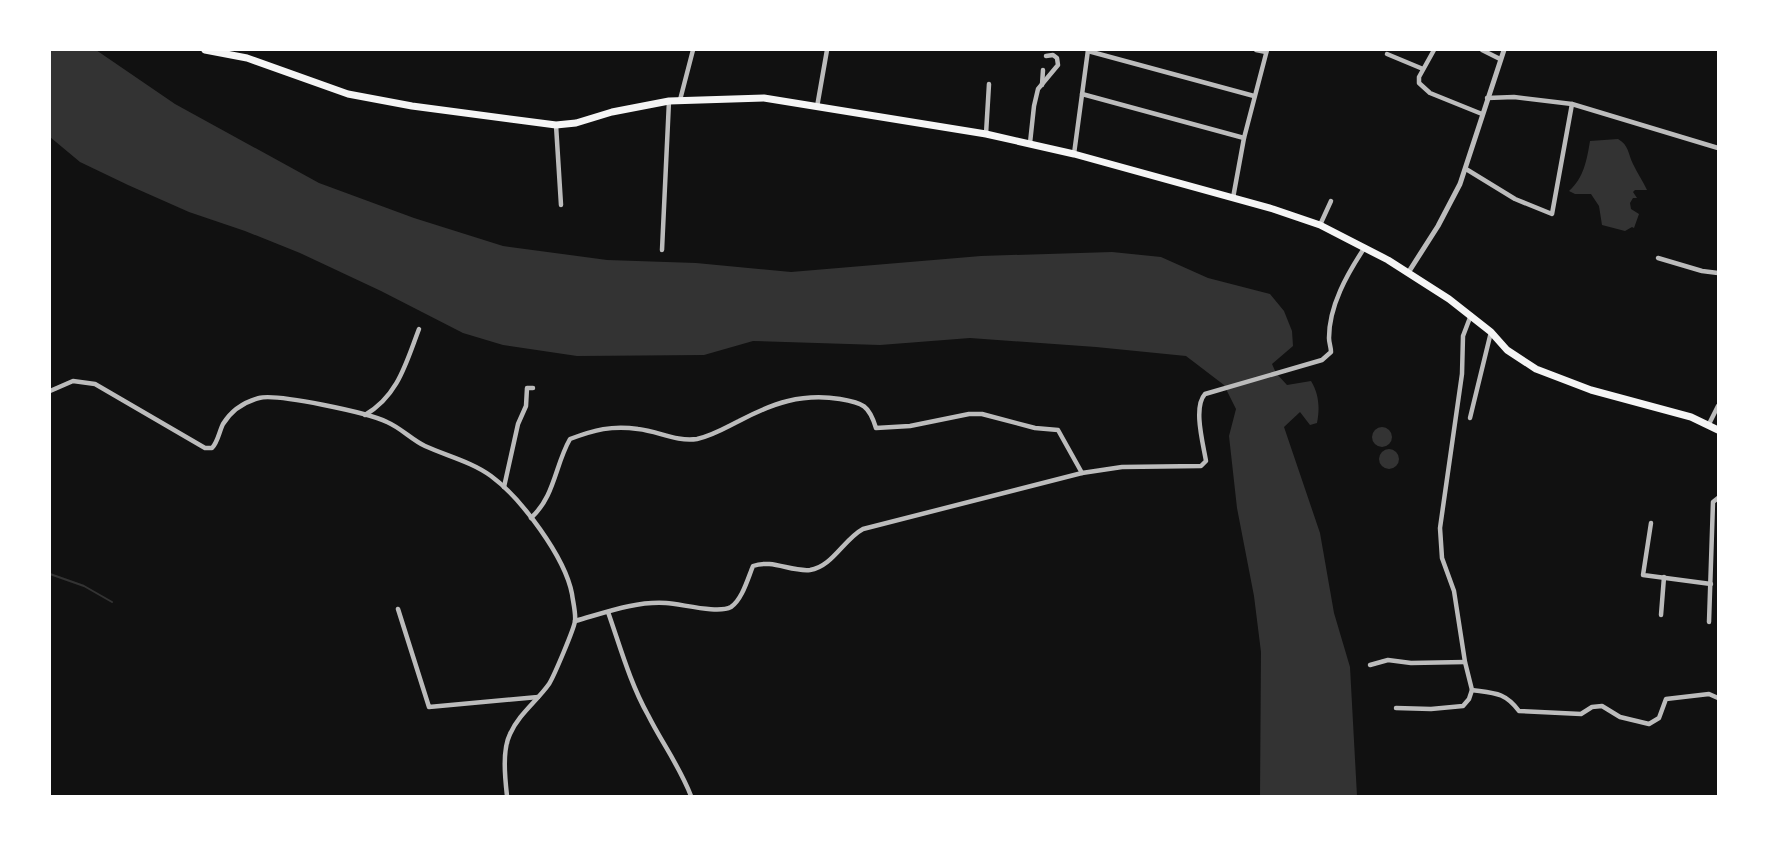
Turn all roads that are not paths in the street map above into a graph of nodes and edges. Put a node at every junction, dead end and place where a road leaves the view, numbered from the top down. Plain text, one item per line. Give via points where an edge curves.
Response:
1 (206, 50) edge
2 (693, 50) edge
3 (827, 50) edge
4 (1088, 50) edge
5 (1256, 50) edge
6 (1434, 50) edge
7 (1482, 50) edge
8 (1504, 50) edge
9 (1266, 51) edge
10 (1387, 54) dead end
11 (1046, 56) dead end
12 (1500, 58) junction
13 (1423, 69) junction
14 (1043, 70) dead end
15 (989, 84) dead end
16 (1042, 85) junction
17 (1082, 94) junction
18 (1254, 96) junction
19 (1487, 98) junction
20 (681, 100) junction
21 (669, 101) junction
22 (1572, 104) junction
23 (817, 107) junction
24 (1482, 114) junction
25 (555, 125) junction
26 (986, 134) junction
27 (1244, 138) junction
28 (1030, 143) junction
29 (1719, 148) edge
30 (1074, 154) junction
31 (1466, 169) junction
32 (1233, 198) junction
33 (1331, 201) dead end
34 (561, 205) dead end
35 (1320, 225) junction
36 (1365, 247) junction
37 (662, 250) dead end
38 (1658, 258) dead end
39 (1408, 273) junction
40 (1719, 273) edge
41 (1471, 315) junction
42 (419, 329) dead end
43 (1491, 332) junction
44 (533, 388) dead end
45 (50, 391) edge
46 (1719, 406) edge
47 (364, 415) junction
48 (1470, 418) dead end
49 (1709, 424) junction
50 (1719, 430) edge
51 (1082, 473) junction
52 (504, 487) junction
53 (1719, 498) edge
54 (531, 519) junction
55 (1651, 523) dead end
56 (1664, 578) junction
57 (1711, 584) junction
58 (398, 609) dead end
59 (608, 612) junction
60 (1661, 615) dead end
61 (575, 621) junction
62 (1709, 622) dead end
63 (1465, 662) junction
64 (1370, 665) dead end
65 (1472, 690) junction
66 (538, 697) junction
67 (1719, 698) edge
68 (1396, 708) dead end
69 (507, 796) edge
70 (691, 796) edge

1 - 25 main road via 247,58 348,94
2 - 20 street
3 - 23 street
4 - 17 street
4 - 18 street
5 - 9 street
6 - 13 street
7 - 12 street
8 - 12 street
9 - 18 street
10 - 13 street
11 - 16 street via 1053,55 1058,64
12 - 19 street
13 - 24 street via 1419,83 1430,93
14 - 16 street
15 - 26 street
16 - 28 street via 1034,106
17 - 27 street
17 - 30 street
18 - 27 street
19 - 22 street
19 - 24 street
20 - 21 main road
20 - 23 main road via 764,98
21 - 25 main road
21 - 37 street
22 - 29 street
22 - 31 street via 1552,214 1515,200
23 - 26 main road
24 - 31 street
25 - 34 street
26 - 28 main road
27 - 32 street
28 - 30 main road
30 - 32 main road
31 - 39 street via 1442,220
32 - 35 main road
33 - 35 street
35 - 36 main road
36 - 39 main road
36 - 51 street via 1334,307 1331,352 1322,360 1202,397 1198,407 1206,461 1201,466 1122,467
38 - 40 street
39 - 41 main road
41 - 43 main road
41 - 63 street via 1463,336 1462,374 1440,528 1442,558 1454,591
42 - 47 street via 390,394 380,406
43 - 48 street
43 - 49 main road via 1507,350 1536,369 1591,390
44 - 52 street via 527,388 526,406 518,424
45 - 47 street via 73,381 95,384 205,448 215,445 224,424 239,406 260,398 286,398
46 - 49 street
47 - 52 street via 387,422 423,445 473,465
49 - 50 main road
51 - 54 street via 1058,430 982,414 876,428 872,413 861,403 826,397 793,398 696,439 681,440 638,429 600,428 570,439 555,482
51 - 59 street via 862,529 829,561 811,570 762,563 753,566 738,598 732,606 721,610 642,603
52 - 54 street
53 - 57 street via 1713,502
54 - 61 street via 567,575
55 - 56 street via 1643,575
56 - 57 street
56 - 60 street
57 - 62 street
58 - 66 street via 429,707
59 - 61 street
59 - 70 street via 647,714
61 - 66 street via 550,682
63 - 64 street via 1388,660
63 - 65 street
65 - 67 street via 1500,694 1519,711 1581,714 1602,706 1620,717 1649,724 1659,718 1666,699 1709,694
65 - 68 street via 1464,706
66 - 69 street via 509,736

